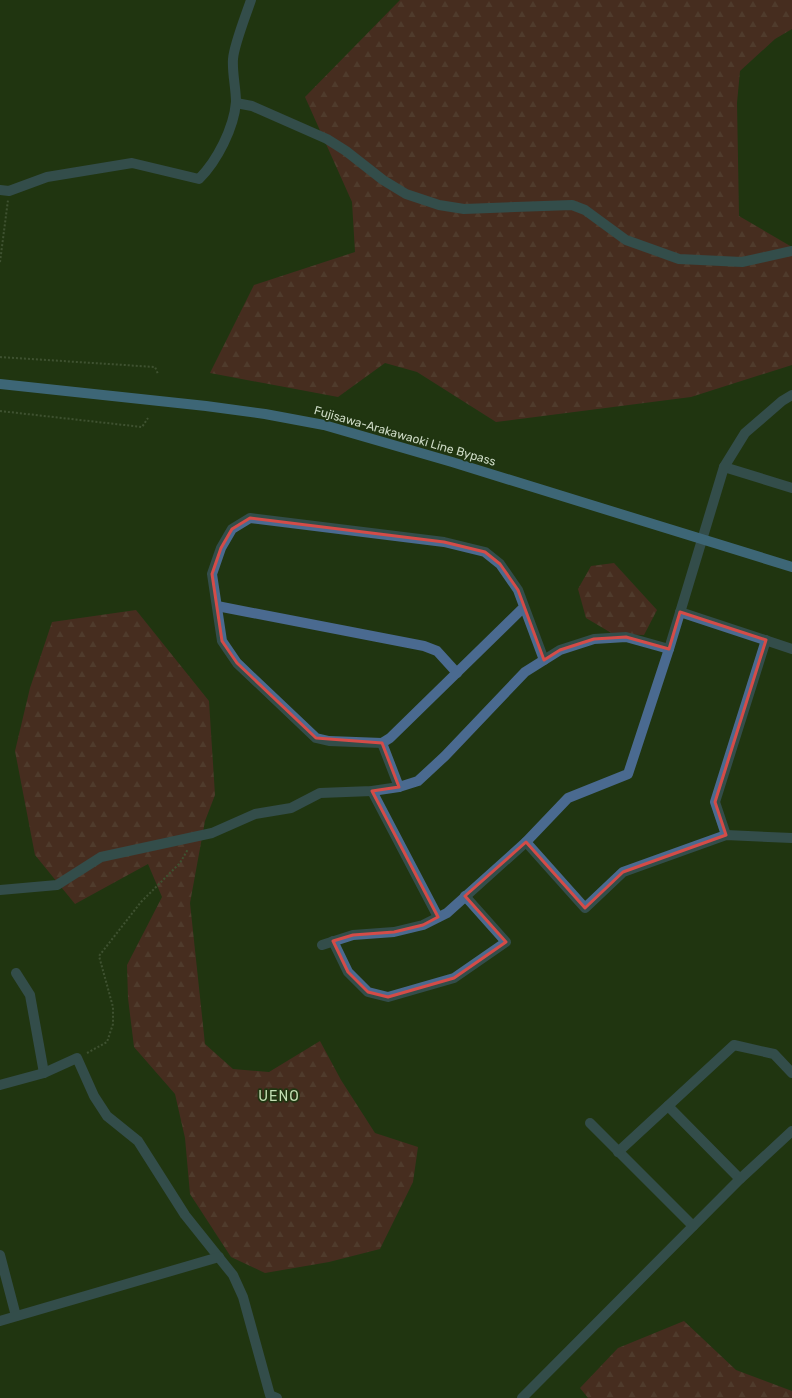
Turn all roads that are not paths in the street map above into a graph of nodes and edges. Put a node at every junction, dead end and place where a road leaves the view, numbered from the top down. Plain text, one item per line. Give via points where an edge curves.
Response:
1 (250, 0) edge
2 (236, 103) junction
3 (5, 191) edge
4 (792, 251) edge
5 (0, 384) edge
6 (792, 395) edge
7 (724, 467) junction
8 (792, 488) edge
9 (702, 539) junction
10 (792, 567) edge
11 (217, 606) junction
12 (524, 608) junction
13 (680, 612) junction
14 (766, 640) junction
15 (669, 649) junction
16 (792, 649) edge
17 (544, 660) junction
18 (457, 673) junction
19 (382, 743) junction
20 (399, 787) junction
21 (372, 791) junction
22 (726, 835) junction
23 (792, 838) edge
24 (526, 842) junction
25 (0, 890) edge
26 (465, 896) junction
27 (438, 917) junction
28 (333, 941) junction
29 (322, 945) dead end
30 (16, 972) dead end
31 (44, 1073) junction
32 (792, 1073) edge
33 (0, 1085) edge
34 (668, 1106) junction
35 (590, 1123) dead end
36 (792, 1131) edge
37 (618, 1152) junction
38 (740, 1179) junction
39 (693, 1226) junction
40 (0, 1255) edge
41 (220, 1257) junction
42 (16, 1316) junction
43 (0, 1321) edge
44 (277, 1398) edge
45 (522, 1398) edge

1 - 2 street via 233,58
2 - 3 street via 222,148 209,169 199,179 132,163 47,177
2 - 4 street via 252,106 327,139 406,194 439,205 464,208 572,205 585,210 626,240 679,258 742,262
5 - 9 main road, Fujisawa-Arakawaoki Line Bypass via 206,406 324,425 388,442
6 - 7 street via 746,433
7 - 8 street
7 - 9 street
9 - 10 main road, Fujisawa-Arakawaoki Line Bypass
9 - 13 street
11 - 12 street via 212,574 221,548 232,529 250,518 444,542 485,552 500,564 518,590
11 - 18 street via 424,646 437,651
11 - 19 street via 222,641 237,663 316,738 329,741
12 - 17 street
12 - 18 street
13 - 14 street
13 - 15 street
14 - 16 street
14 - 22 street via 715,802
15 - 17 street via 626,638 594,639 560,650
15 - 24 street via 628,774 568,798
17 - 20 street via 525,672 418,781
18 - 19 street
19 - 20 street
20 - 21 street
21 - 25 street via 320,793 291,808 255,814 212,833 101,857 57,885
21 - 27 street
22 - 23 street
22 - 24 street via 623,872 585,908
24 - 26 street
26 - 27 street via 447,913
26 - 28 street via 506,942 454,978 388,996 368,992 348,972
27 - 28 street via 423,925 394,932 354,935
28 - 29 street
30 - 31 street via 30,995
31 - 33 street
31 - 41 street via 77,1058 94,1096 107,1116 138,1141 185,1215
32 - 34 street via 774,1054 734,1045
34 - 37 street
34 - 38 street
35 - 37 street
36 - 38 street
37 - 39 street
38 - 39 street
39 - 45 street
40 - 42 street
41 - 42 street
41 - 44 street via 234,1275 243,1297 270,1395
42 - 43 street

